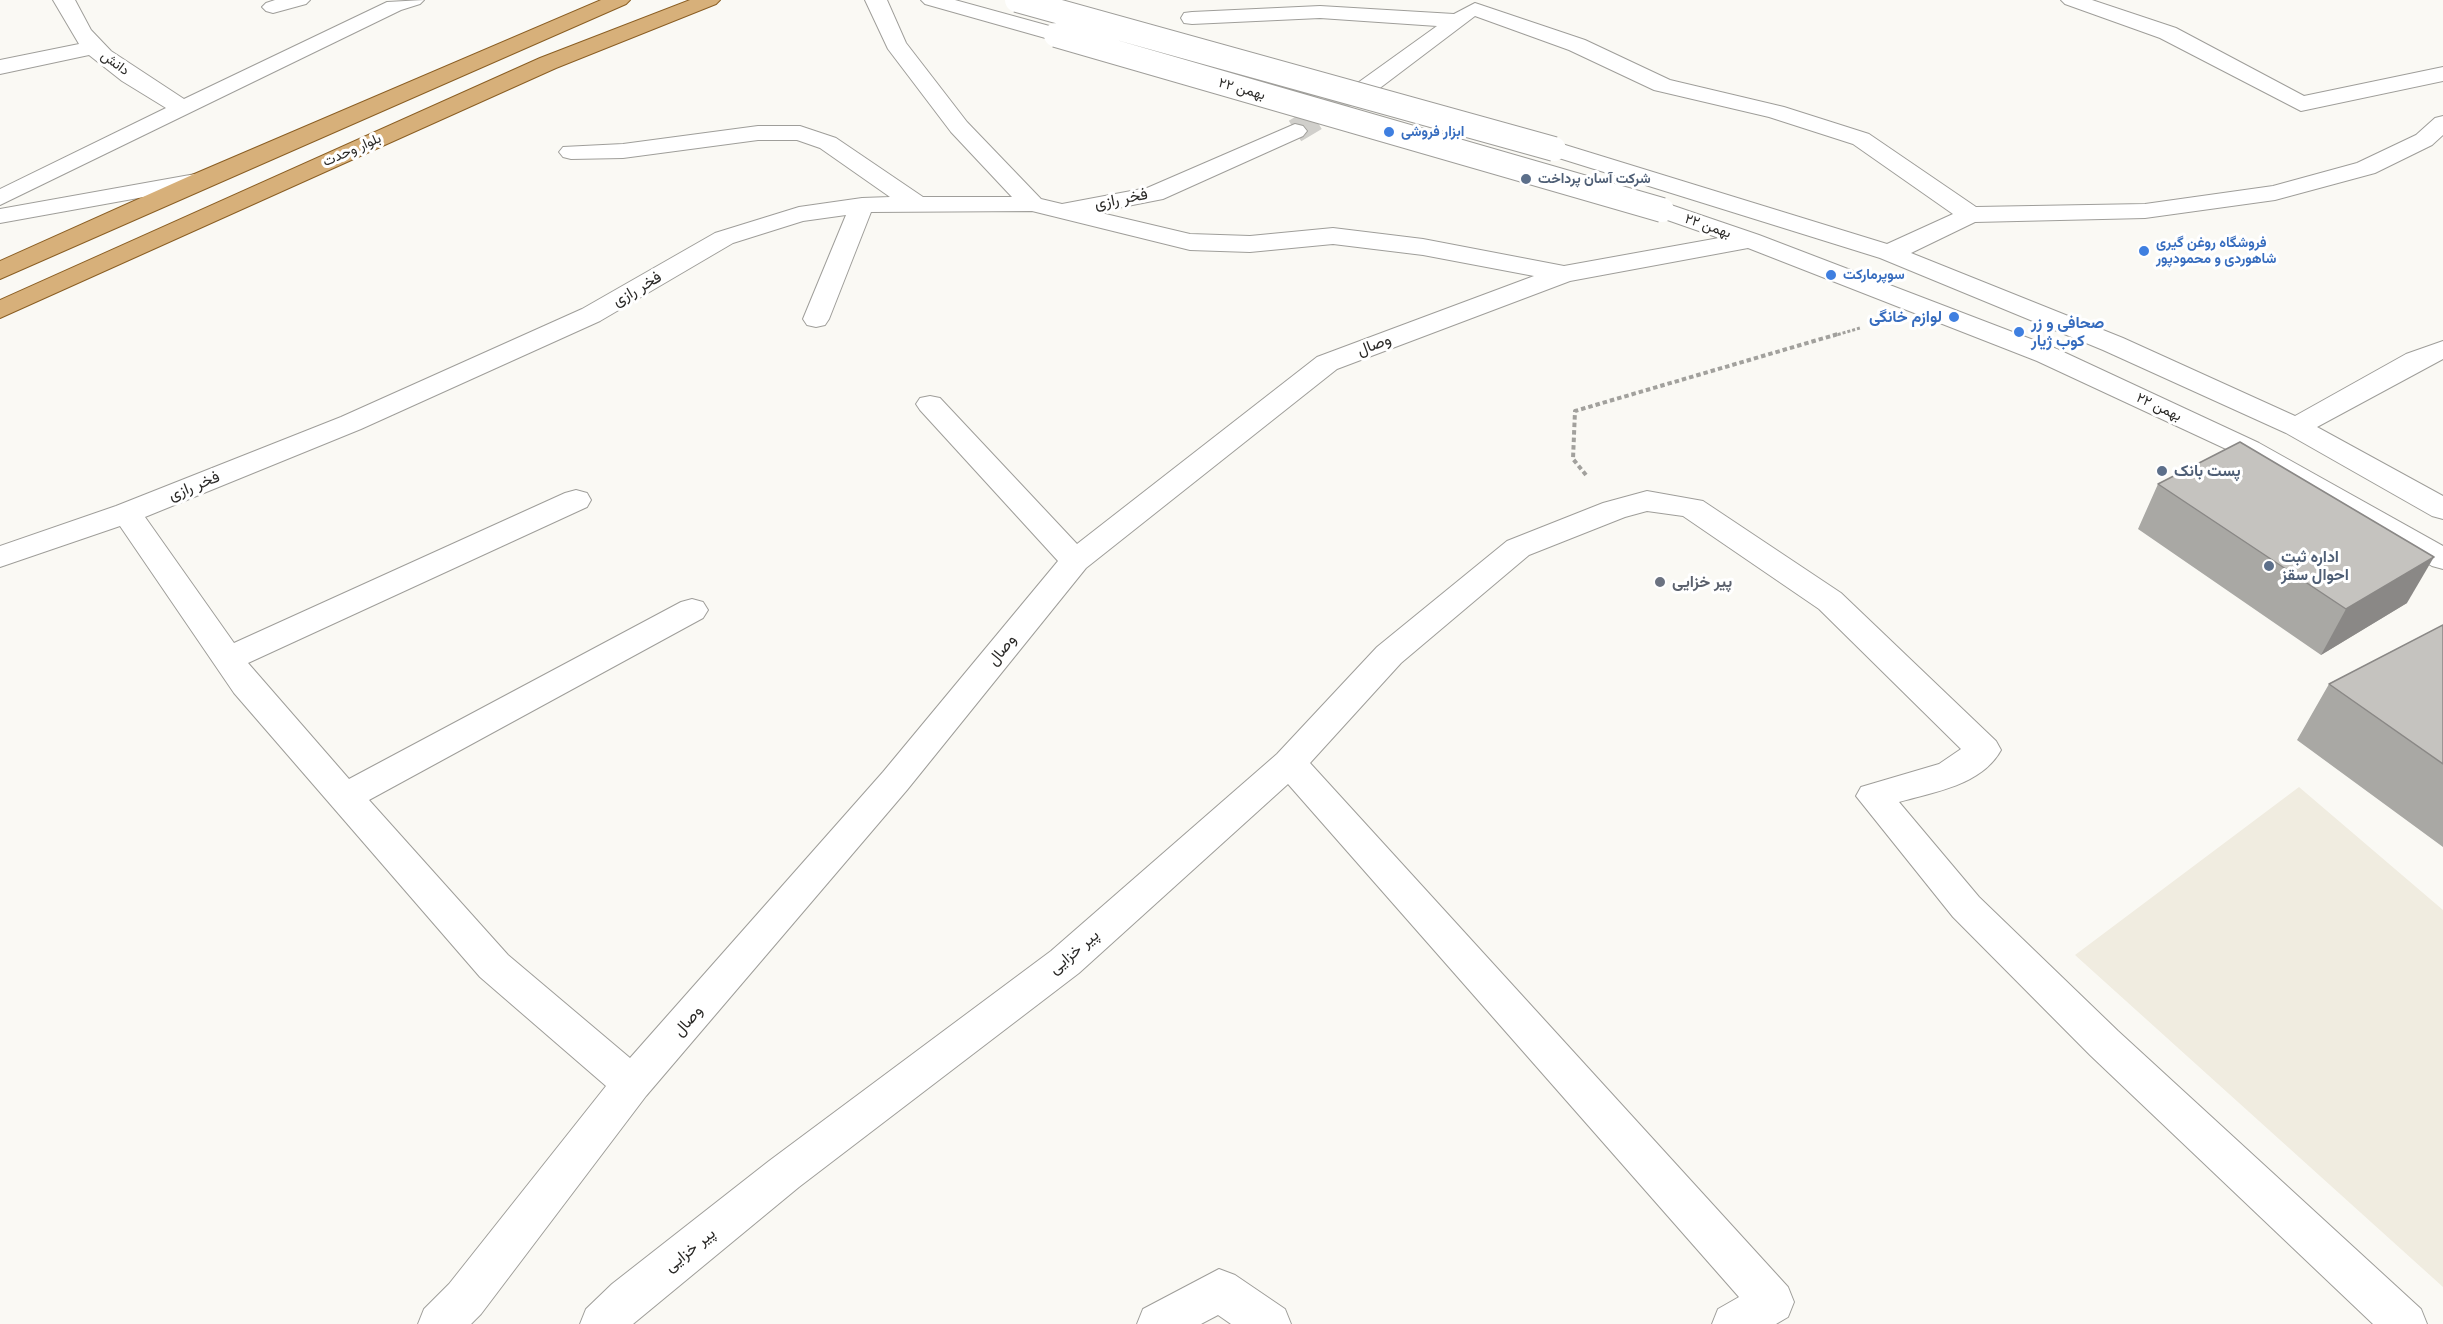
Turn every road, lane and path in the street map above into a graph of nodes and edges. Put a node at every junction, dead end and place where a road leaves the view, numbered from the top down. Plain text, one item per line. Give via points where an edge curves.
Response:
1 (64, 0) edge
2 (299, 0) edge
3 (619, 0) edge
4 (709, 0) edge
5 (876, 0) edge
6 (932, 0) edge
7 (1017, 0) edge
8 (2072, 0) edge
9 (397, 2) edge
10 (273, 7) dead end
11 (1475, 10) edge
12 (1192, 18) dead end
13 (94, 47) junction
14 (0, 67) edge
15 (2443, 74) edge
16 (1360, 92) tunnel mouth
17 (183, 108) junction
18 (2443, 123) edge
19 (1295, 130) tunnel mouth
20 (571, 152) dead end
21 (201, 180) junction
22 (0, 198) edge
23 (916, 204) junction
24 (1032, 204) junction
25 (862, 205) junction
26 (1062, 210) junction
27 (1971, 215) junction
28 (0, 216) edge
29 (1750, 240) junction
30 (1889, 253) junction
31 (0, 272) edge
32 (1564, 274) junction
33 (1930, 308) junction
34 (0, 310) edge
35 (816, 319) dead end
36 (2443, 350) edge
37 (930, 404) dead end
38 (2296, 427) junction
39 (576, 500) dead end
40 (2443, 509) edge
41 (1614, 510) junction
42 (127, 513) junction
43 (0, 556) edge
44 (2443, 559) edge
45 (1075, 561) junction
46 (692, 610) dead end
47 (229, 659) junction
48 (1289, 763) junction
49 (345, 797) junction
50 (632, 1084) junction
51 (441, 1324) edge
52 (602, 1324) edge
53 (1159, 1324) edge
54 (1269, 1324) edge
55 (1734, 1324) edge
56 (2405, 1324) edge

1 - 13 street, دانش
2 - 10 street
3 - 21 main road, بلوار وحدت
4 - 34 main road, بلوار وحدت via 548,63
5 - 24 street via 896,44 959,127
6 - 29 street, ۲۲ بهمن, bridge via 1662,210
7 - 30 street, ۲۲ بهمن, bridge via 1554,149
8 - 15 street via 2168,33 2301,104
9 - 17 street
11 - 12 street
11 - 16 street
11 - 27 street via 1577,45 1662,85 1776,112 1861,139
13 - 14 street
13 - 17 street, دانش
17 - 22 street
18 - 27 street via 2424,140 2366,168 2275,193 2145,211
19 - 26 street, فخر رازی via 1154,194
20 - 23 street via 623,151 758,133 800,133 828,143
21 - 28 street
21 - 31 main road, بلوار وحدت
23 - 24 street, فخر رازی
23 - 25 street, فخر رازی
24 - 26 street, فخر رازی
25 - 35 street
25 - 42 street, فخر رازی via 799,214 724,238 591,315 351,423
26 - 32 street via 1190,242 1250,243 1333,236 1423,247
27 - 30 street
29 - 32 street, وصال
29 - 33 street, ۲۲ بهمن
30 - 38 street, ۲۲ بهمن via 2113,344
32 - 45 street, وصال via 1327,363
33 - 41 path via 1575,411 1573,459
33 - 44 street, ۲۲ بهمن via 2048,355 2249,449
36 - 38 street via 2416,360
37 - 45 street
38 - 40 street, ۲۲ بهمن
39 - 47 street
41 - 48 street, پیر خزایی via 1518,548 1389,655
41 - 56 street, پیر خزایی via 1647,501 1692,508 1830,601 1984,750 1952,774 1874,796 1974,915 2104,1043
42 - 43 street, فخر رازی
42 - 47 street
45 - 50 street, وصال via 895,782
46 - 49 street
47 - 49 street via 246,685
48 - 52 street, پیر خزایی via 1065,962 784,1174
48 - 55 street via 1772,1302
49 - 50 street via 494,966
50 - 51 street, وصال via 465,1299
53 - 54 street via 1219,1290

